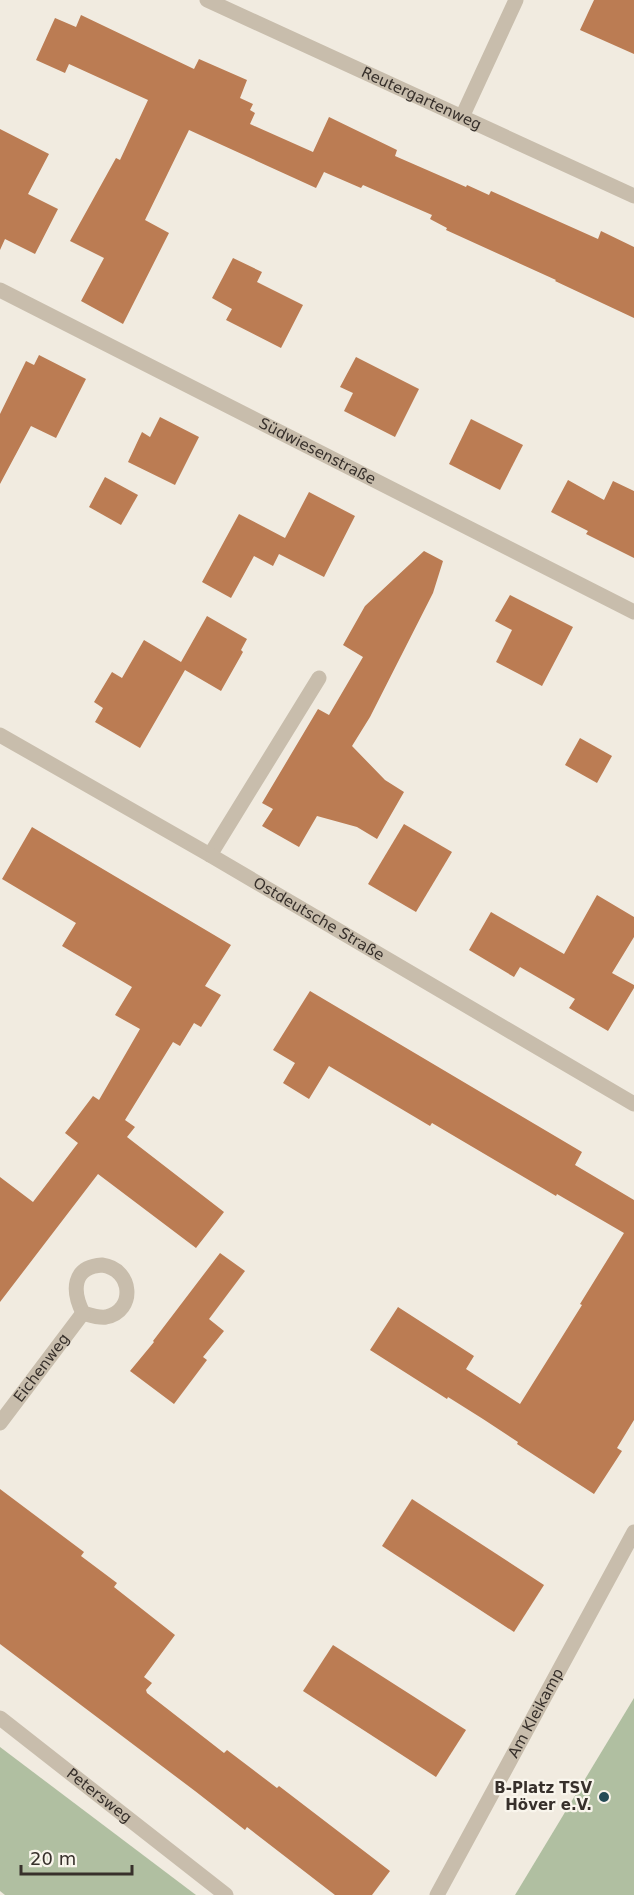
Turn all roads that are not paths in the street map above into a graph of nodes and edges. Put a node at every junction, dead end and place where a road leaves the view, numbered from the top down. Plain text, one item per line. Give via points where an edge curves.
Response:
1 (207, 0) edge
2 (516, 0) edge
3 (462, 117) junction
4 (634, 196) edge
5 (0, 290) edge
6 (634, 612) edge
7 (320, 678) dead end
8 (0, 735) edge
9 (210, 855) junction
10 (634, 1104) edge
11 (83, 1313) dead end
12 (0, 1423) edge
13 (634, 1532) edge
14 (0, 1718) edge
15 (226, 1895) edge
16 (437, 1895) edge

1 - 3 street, Reutergartenweg
2 - 3 street
3 - 4 street, Reutergartenweg
5 - 6 street, Südwiesenstraße
7 - 9 street
8 - 9 street, Ostdeutsche Straße
9 - 10 street, Ostdeutsche Straße
11 - 12 street, Eichenweg
13 - 16 street, Am Kleikamp
14 - 15 street, Petersweg

